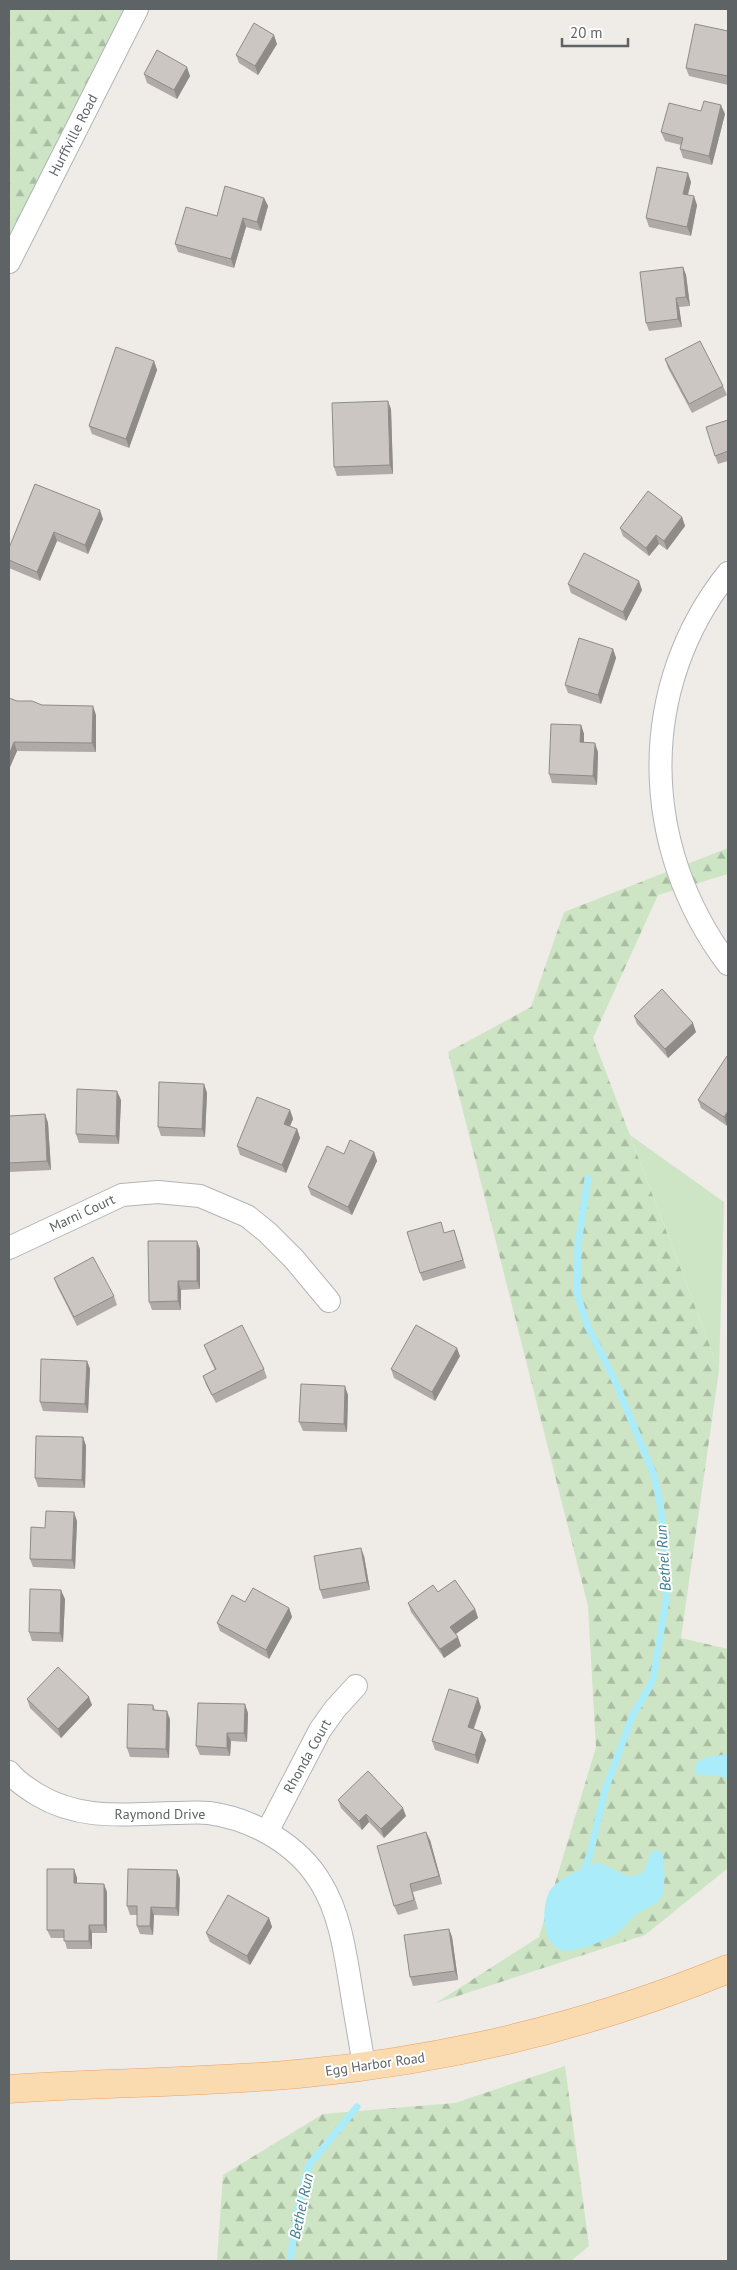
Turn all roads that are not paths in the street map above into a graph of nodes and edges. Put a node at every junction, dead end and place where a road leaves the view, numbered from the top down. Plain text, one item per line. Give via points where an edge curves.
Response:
1 (137, 9) edge
2 (9, 262) edge
3 (728, 573) edge
4 (728, 964) edge
5 (9, 1248) edge
6 (329, 1301) dead end
7 (356, 1686) dead end
8 (9, 1772) edge
9 (267, 1832) junction
10 (728, 1969) edge
11 (364, 2066) junction
12 (9, 2088) edge

1 - 2 street, Hurffville Road
3 - 4 street via 695,620 679,657 664,720 660,764 664,816 680,878 703,928
5 - 6 street, Marni Court via 122,1195 158,1192 200,1196 247,1216 267,1232
7 - 9 street, Rhonda Court via 320,1730
8 - 9 street, Raymond Drive via 29,1790 75,1811 95,1815 207,1813 247,1823
9 - 11 street, Raymond Drive via 307,1864 321,1883 333,1909 342,1937
10 - 11 main road, Egg Harbor Road via 679,1989 561,2027 432,2057
11 - 12 main road, Egg Harbor Road via 236,2079

